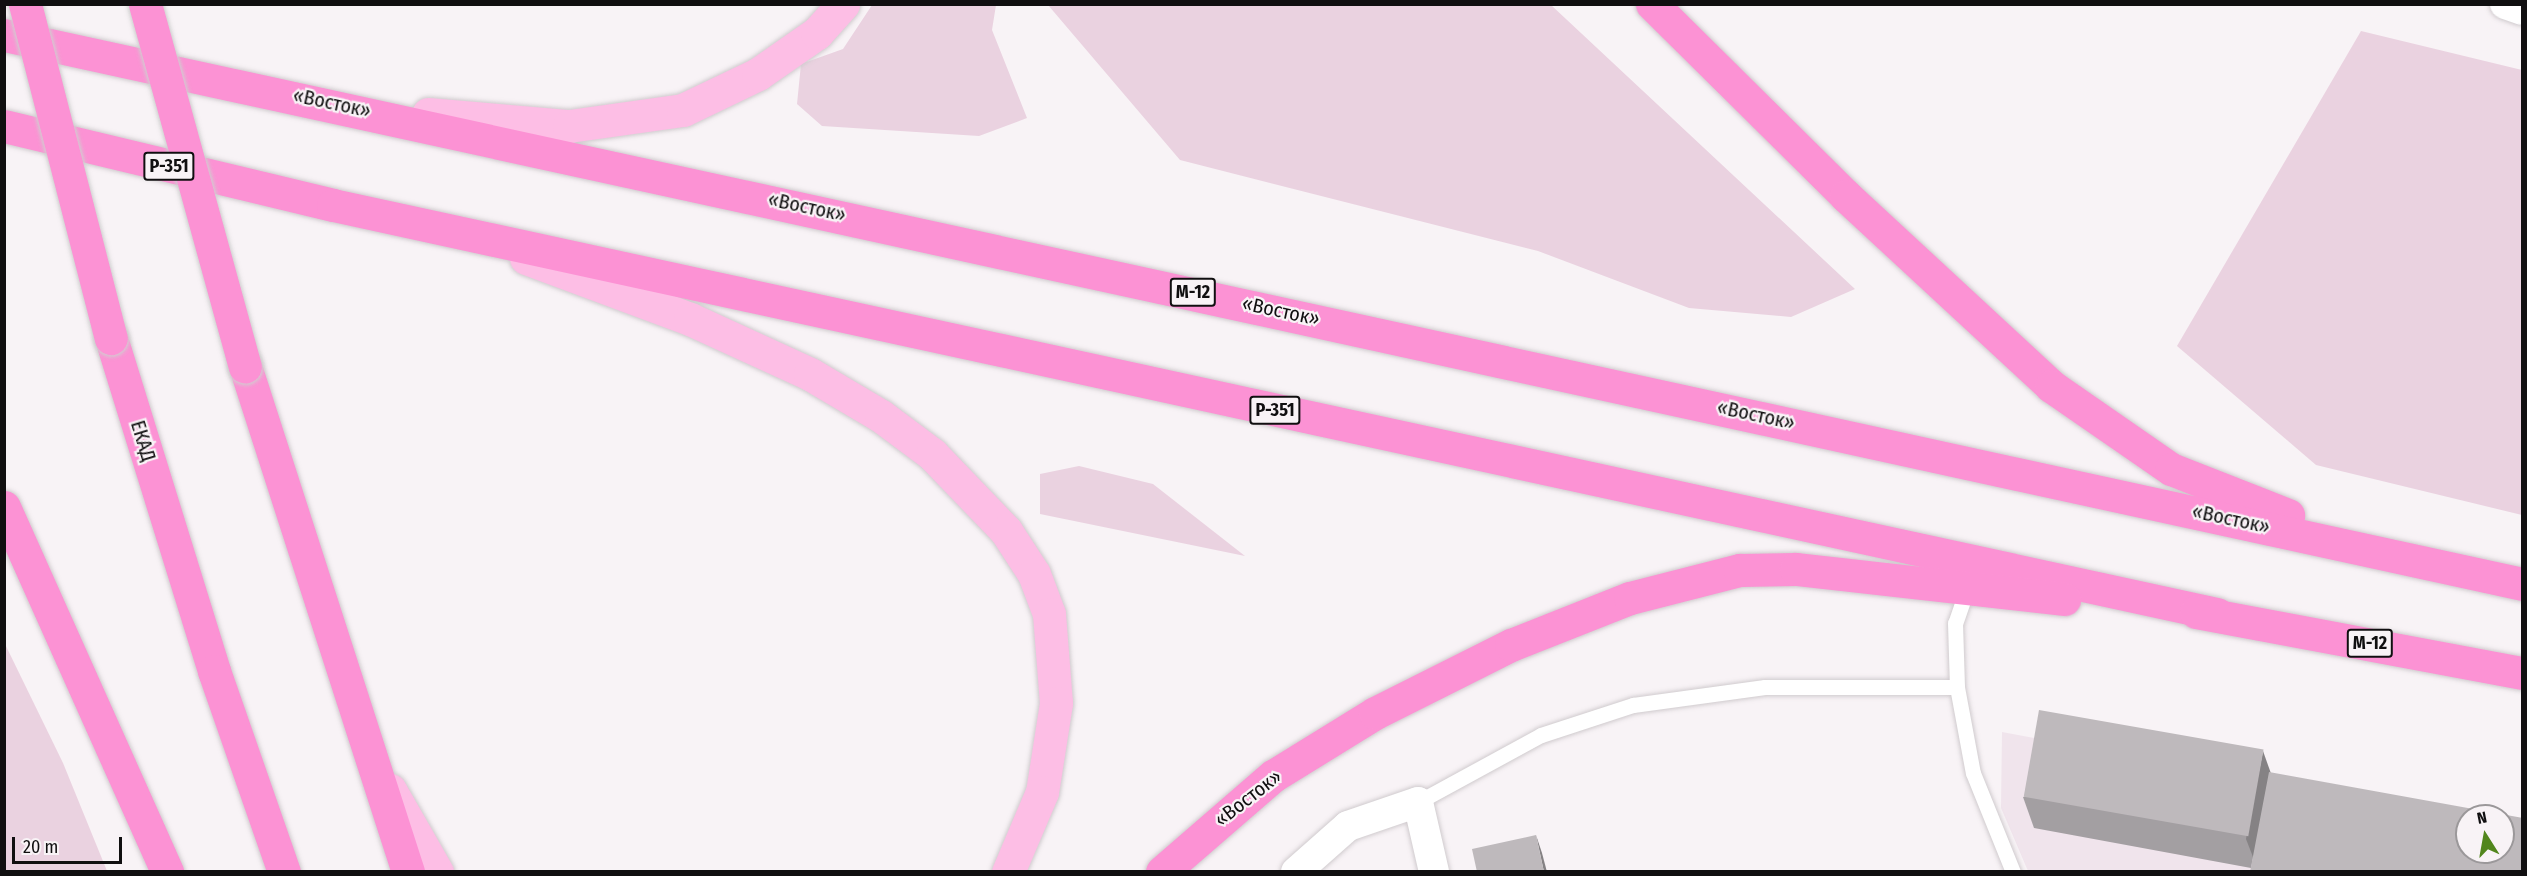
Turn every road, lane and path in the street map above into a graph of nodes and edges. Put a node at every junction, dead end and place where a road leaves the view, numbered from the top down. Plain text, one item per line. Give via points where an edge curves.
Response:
1 (25, 4) edge
2 (146, 4) edge
3 (843, 4) edge
4 (1652, 4) edge
5 (2505, 4) edge
6 (2523, 10) edge
7 (4, 34) edge
8 (302, 96) junction
9 (4, 126) edge
10 (333, 206) junction
11 (4, 507) edge
12 (2381, 552) junction
13 (2523, 584) edge
14 (1967, 589) junction
15 (2217, 614) junction
16 (2523, 673) edge
17 (1957, 687) junction
18 (368, 749) junction
19 (1418, 802) junction
20 (167, 872) edge
21 (284, 872) edge
22 (408, 872) edge
23 (437, 872) edge
24 (1008, 872) edge
25 (1162, 872) edge
26 (1296, 872) edge
27 (1434, 872) edge
28 (2013, 872) edge

1 - 21 highway, ЕКАД, bridge via 111,338 214,671
2 - 18 highway, bridge via 245,366
3 - 8 main road via 817,33 724,93 683,110 621,122 512,125
4 - 12 highway via 2051,386 2171,469
5 - 6 street
7 - 8 highway, «Восток» / М-12
8 - 12 highway, «Восток» / М-12
9 - 10 highway, Р-351
10 - 15 highway, Р-351
10 - 24 main road via 535,261 690,319 810,374 881,416 974,493 1034,574 1049,614 1054,657 1053,748 1027,837
11 - 20 highway
12 - 13 highway, «Восток» / М-12
14 - 15 highway, «Восток»
14 - 17 lane via 1955,623
14 - 25 highway, «Восток» via 1846,573 1740,570 1630,598 1511,645 1375,713 1273,776
15 - 16 highway, «Восток» / М-12
17 - 19 lane via 1765,687 1633,705 1541,735
17 - 28 lane via 1973,773
18 - 22 highway
18 - 23 main road
19 - 26 street via 1348,826
19 - 27 street

